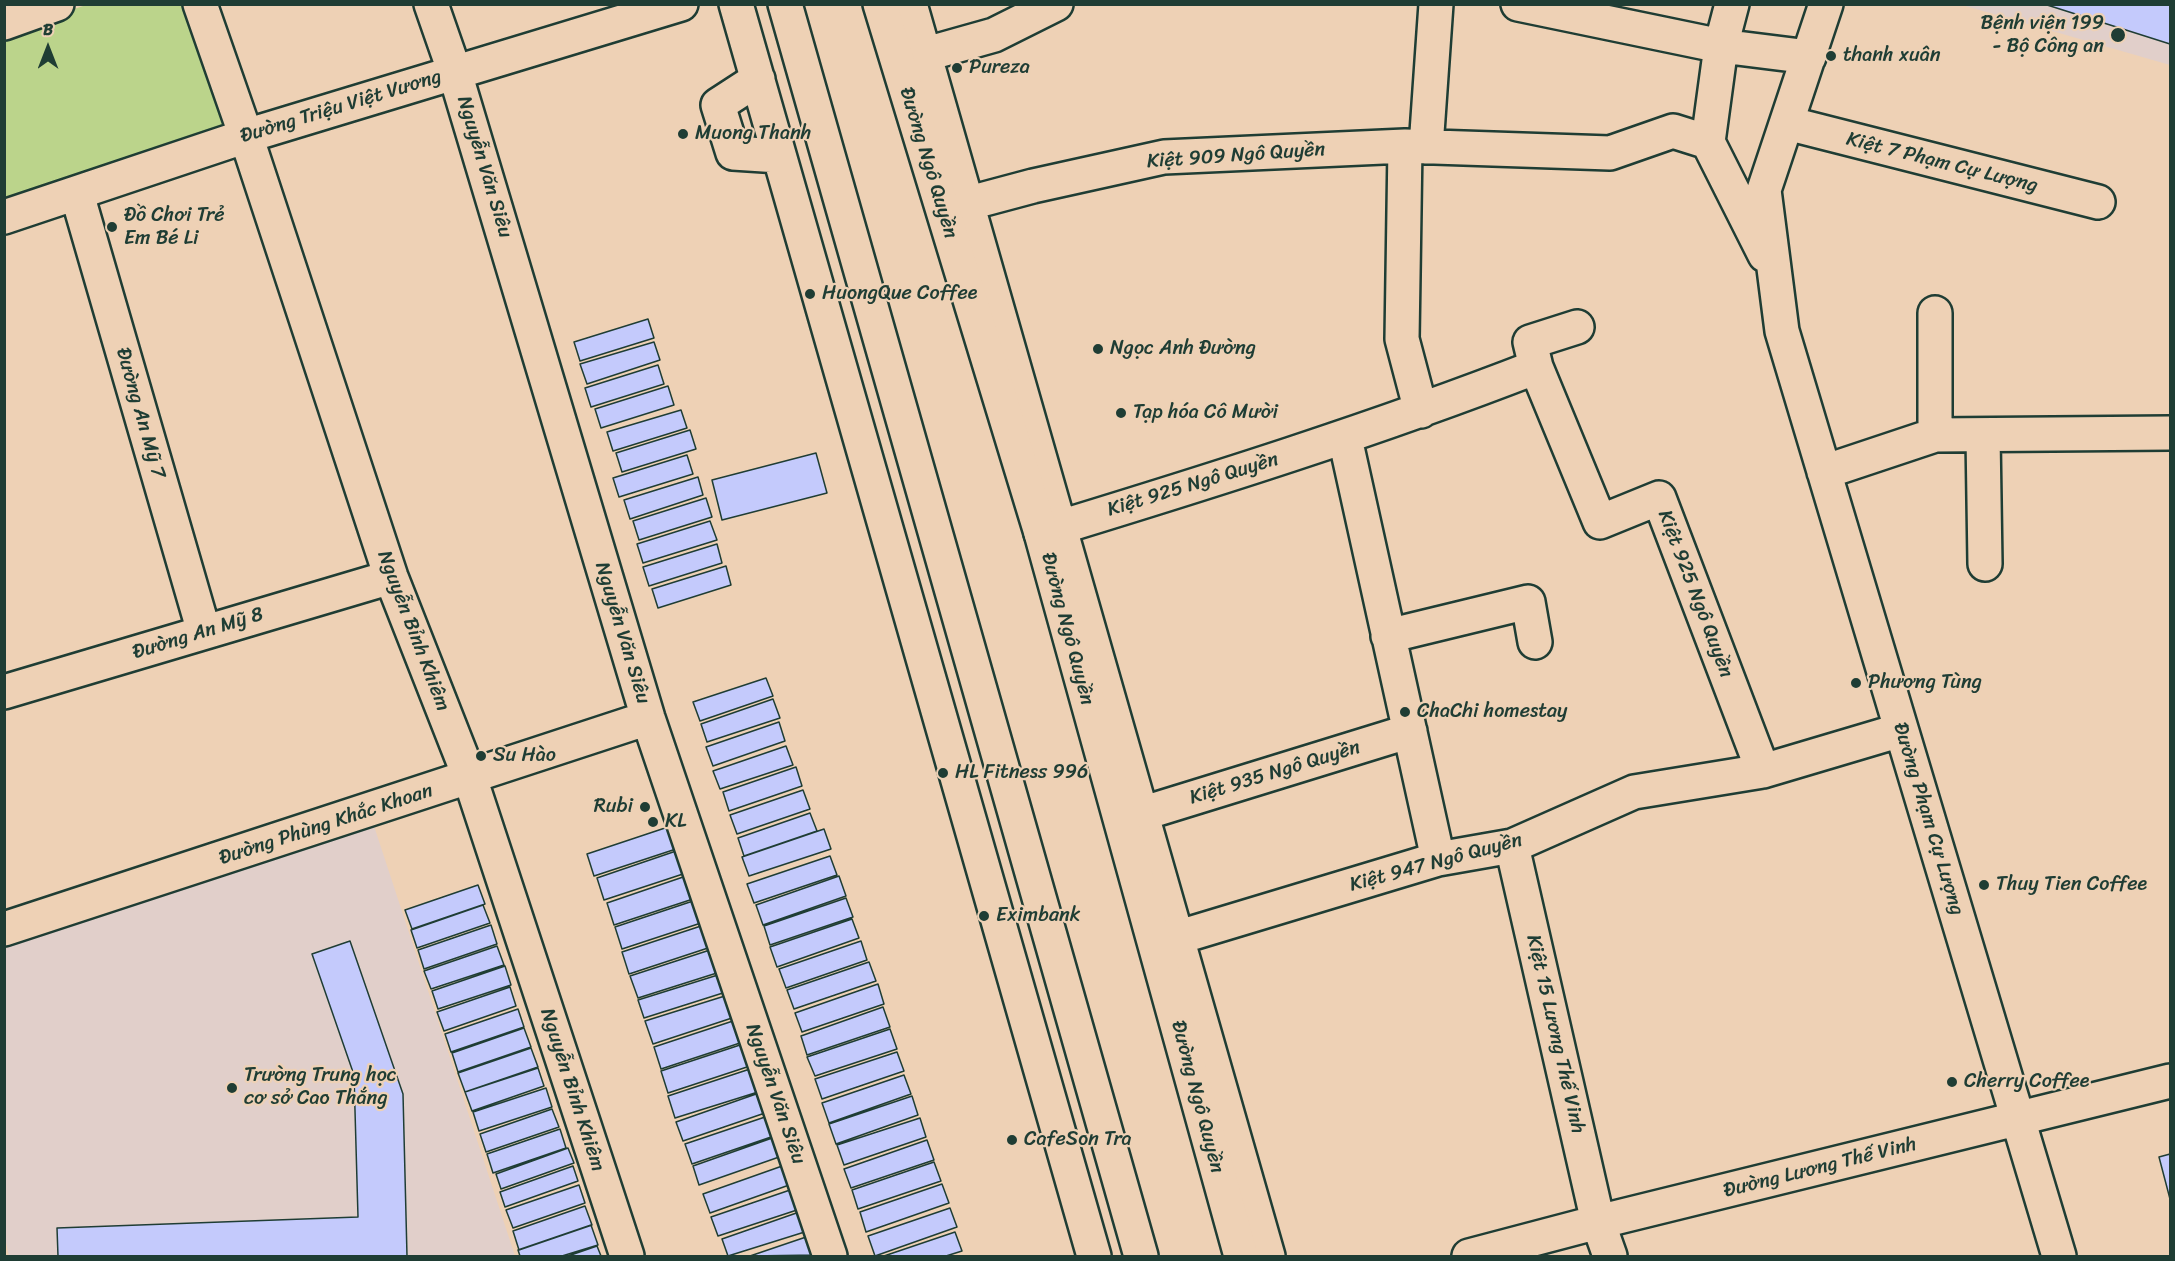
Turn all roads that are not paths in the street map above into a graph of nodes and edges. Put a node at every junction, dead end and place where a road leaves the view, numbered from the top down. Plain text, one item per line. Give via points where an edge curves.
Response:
1 (57, 4) edge
2 (200, 4) edge
3 (431, 4) edge
4 (681, 4) edge
5 (736, 4) edge
6 (785, 4) edge
7 (880, 4) edge
8 (910, 4) edge
9 (1056, 4) edge
10 (1436, 4) edge
11 (1518, 4) edge
12 (1732, 4) edge
13 (1826, 4) edge
14 (4, 23) edge
15 (1721, 45) junction
16 (1809, 57) junction
17 (911, 58) junction
18 (455, 73) junction
19 (758, 79) junction
20 (1787, 123) junction
21 (246, 136) junction
22 (1708, 142) junction
23 (1415, 147) junction
24 (779, 156) junction
25 (77, 194) junction
26 (2097, 202) dead end
27 (955, 207) junction
28 (4, 217) edge
29 (1775, 276) junction
30 (1935, 313) dead end
31 (1577, 327) dead end
32 (1536, 367) junction
33 (1421, 411) junction
34 (2170, 433) edge
35 (1935, 435) junction
36 (1983, 436) junction
37 (1345, 438) junction
38 (1824, 472) junction
39 (1050, 530) junction
40 (1985, 564) dead end
41 (391, 577) junction
42 (204, 632) junction
43 (1388, 636) junction
44 (1535, 642) dead end
45 (4, 692) edge
46 (648, 718) junction
47 (1901, 730) junction
48 (1410, 731) junction
49 (1763, 771) junction
50 (470, 778) junction
51 (1141, 814) junction
52 (1512, 846) junction
53 (1438, 859) junction
54 (4, 929) edge
55 (1176, 938) junction
56 (2170, 1081) edge
57 (2017, 1119) junction
58 (1598, 1222) junction
59 (627, 1257) edge
60 (830, 1257) edge
61 (1094, 1257) edge
62 (1141, 1257) edge
63 (1241, 1257) edge
64 (1268, 1257) edge
65 (1469, 1257) edge
66 (1610, 1257) edge
67 (2059, 1257) edge

1 - 14 main road
2 - 21 main road, Nguyễn Bỉnh Khiêm
3 - 18 main road, Nguyễn Văn Siêu
4 - 18 main road, Đường Triệu Việt Vương
5 - 19 main road
6 - 62 main road
7 - 17 main road, Đường Ngô Quyền
8 - 17 main road, Đường Ngô Quyền
9 - 17 main road via 994,35
10 - 23 main road
11 - 15 main road
12 - 15 main road
13 - 16 main road, Đường Phạm Cự Lượng
15 - 16 main road
15 - 22 main road
16 - 20 main road, Đường Phạm Cự Lượng
17 - 27 main road, Đường Ngô Quyền
18 - 21 main road, Đường Triệu Việt Vương
18 - 46 main road, Nguyễn Văn Siêu
19 - 24 main road
19 - 24 main road via 718,105 733,153
20 - 26 main road, Kiệt 7 Phạm Cự Lượng
20 - 29 main road, Đường Phạm Cự Lượng via 1764,190
21 - 25 main road, Đường Triệu Việt Vương
21 - 41 main road, Nguyễn Bỉnh Khiêm
22 - 23 main road, Kiệt 909 Ngô Quyền via 1673,131 1610,153
22 - 29 main road, Đường Phạm Cự Lượng
23 - 27 main road, Kiệt 909 Ngô Quyền via 1164,157
23 - 33 main road via 1402,339
24 - 61 main road
25 - 28 main road, Đường Triệu Việt Vương
25 - 42 main road, Đường An Mỹ 7
27 - 39 main road, Đường Ngô Quyền
29 - 38 main road, Đường Phạm Cự Lượng via 1782,331
30 - 35 main road
31 - 32 main road, Kiệt 925 Ngô Quyền via 1530,342
32 - 33 main road, Kiệt 925 Ngô Quyền
32 - 49 main road, Kiệt 925 Ngô Quyền via 1600,522 1659,498
33 - 37 main road, Kiệt 925 Ngô Quyền
34 - 36 main road
35 - 36 main road
35 - 38 main road
36 - 40 main road
37 - 39 main road, Kiệt 925 Ngô Quyền
37 - 43 main road
38 - 47 main road, Đường Phạm Cự Lượng
39 - 51 main road, Đường Ngô Quyền
39 - 63 main road, Đường Ngô Quyền
41 - 42 main road, Đường An Mỹ 8
41 - 50 main road, Nguyễn Bỉnh Khiêm
42 - 45 main road, Đường An Mỹ 8
43 - 44 main road via 1528,602
43 - 48 main road
46 - 50 main road, Đường Phùng Khắc Khoan
46 - 60 main road, Nguyễn Văn Siêu
47 - 49 main road, Kiệt 947 Ngô Quyền
47 - 57 main road, Đường Phạm Cự Lượng
48 - 51 main road, Kiệt 935 Ngô Quyền
48 - 53 main road
49 - 52 main road, Kiệt 947 Ngô Quyền via 1634,792
50 - 54 main road, Đường Phùng Khắc Khoan
50 - 59 main road, Nguyễn Bỉnh Khiêm
51 - 55 main road, Đường Ngô Quyền
52 - 53 main road, Kiệt 947 Ngô Quyền
52 - 58 main road, Kiệt 15 Lương Thế Vinh
53 - 55 main road, Kiệt 947 Ngô Quyền
55 - 64 main road, Đường Ngô Quyền
56 - 57 main road, Đường Lương Thế Vinh
57 - 58 main road, Đường Lương Thế Vinh
57 - 67 main road, Đường Phạm Cự Lượng
58 - 65 main road, Đường Lương Thế Vinh
58 - 66 main road, Kiệt 15 Lương Thế Vinh

